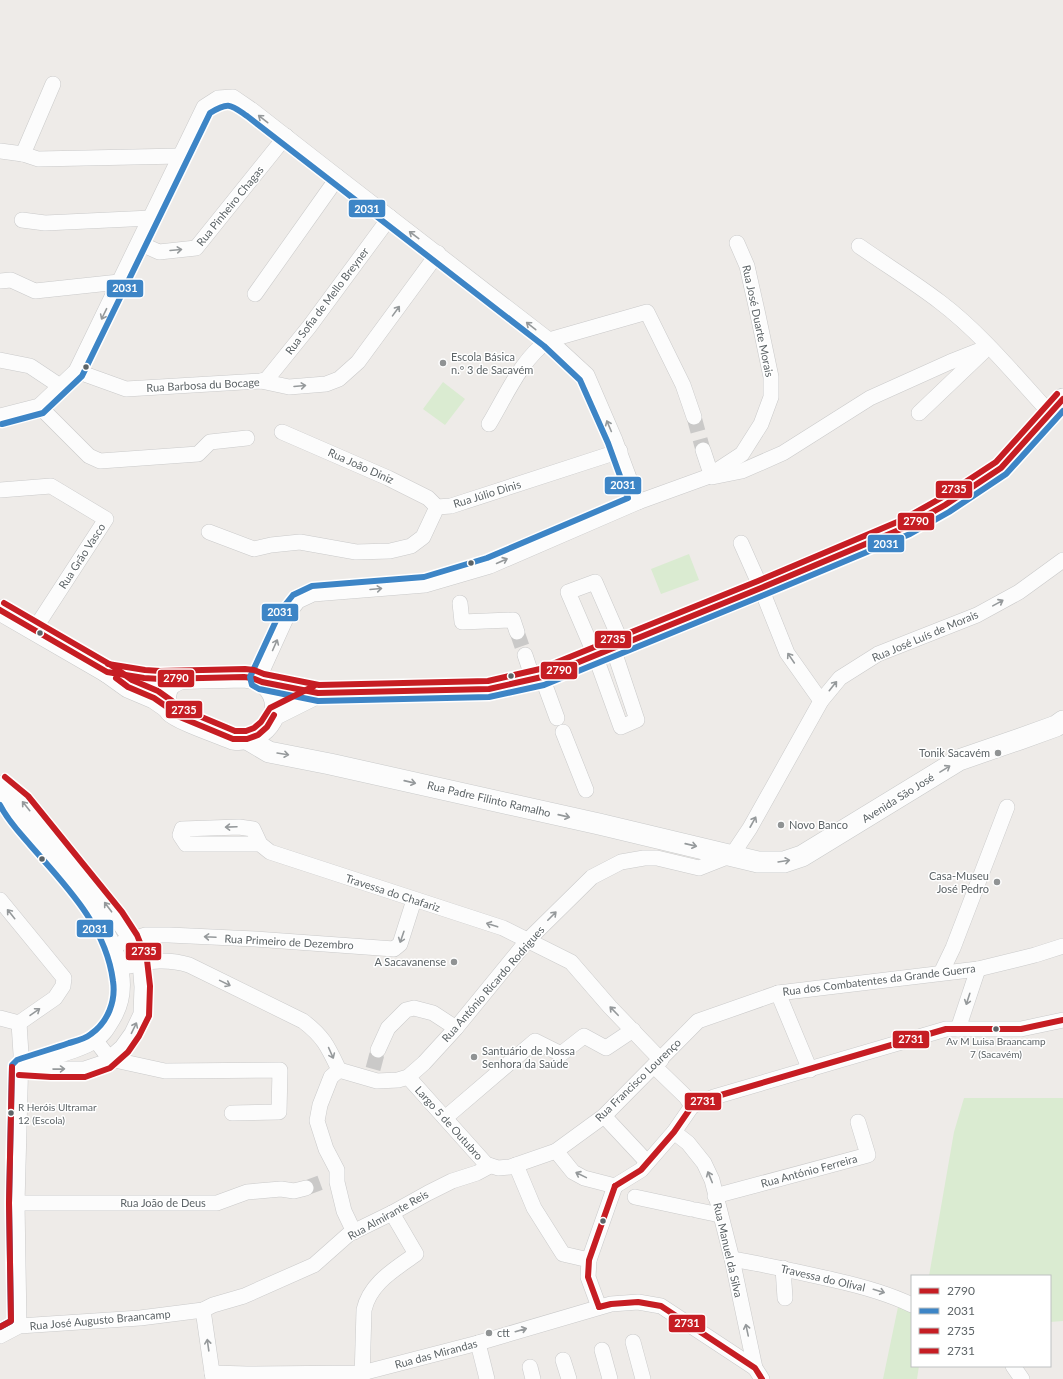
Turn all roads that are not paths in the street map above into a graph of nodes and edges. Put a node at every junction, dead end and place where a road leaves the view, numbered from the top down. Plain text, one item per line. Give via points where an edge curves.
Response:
1 (53, 84) dead end
2 (286, 136) junction
3 (0, 151) edge
4 (23, 154) junction
5 (181, 156) junction
6 (338, 178) junction
7 (390, 217) junction
8 (151, 218) junction
9 (22, 220) dead end
10 (139, 243) junction
11 (737, 243) dead end
12 (859, 246) dead end
13 (438, 253) junction
14 (0, 281) edge
15 (119, 282) junction
16 (255, 294) dead end
17 (549, 340) junction
18 (988, 347) junction
19 (0, 360) edge
20 (76, 370) junction
21 (261, 381) junction
22 (60, 386) junction
23 (39, 406) junction
24 (1056, 406) edge
25 (919, 413) dead end
26 (0, 416) edge
27 (694, 418) tunnel mouth
28 (489, 424) dead end
29 (282, 432) dead end
30 (247, 438) dead end
31 (703, 450) tunnel mouth
32 (620, 451) junction
33 (709, 475) junction
34 (0, 490) edge
35 (638, 502) junction
36 (437, 507) junction
37 (209, 532) dead end
38 (741, 543) dead end
39 (1063, 560) edge
40 (762, 588) junction
41 (460, 603) dead end
42 (0, 610) edge
43 (34, 630) junction
44 (517, 632) tunnel mouth
45 (525, 655) tunnel mouth
46 (107, 672) junction
47 (537, 678) junction
48 (180, 679) junction
49 (260, 681) junction
50 (318, 693) junction
51 (821, 701) junction
52 (168, 707) junction
53 (274, 715) junction
54 (557, 718) dead end
55 (1063, 721) edge
56 (563, 732) dead end
57 (247, 739) junction
58 (0, 783) edge
59 (0, 787) edge
60 (586, 790) dead end
61 (1007, 806) dead end
62 (260, 844) dead end
63 (732, 855) junction
64 (0, 900) edge
65 (414, 900) junction
66 (130, 939) junction
67 (527, 942) junction
68 (115, 946) junction
69 (1063, 946) edge
70 (140, 963) junction
71 (121, 968) junction
72 (978, 968) junction
73 (941, 972) junction
74 (778, 993) junction
75 (0, 1018) edge
76 (698, 1021) joint
77 (1061, 1021) edge
78 (19, 1023) junction
79 (456, 1028) junction
80 (958, 1029) junction
81 (633, 1030) junction
82 (96, 1041) junction
83 (378, 1050) tunnel mouth
84 (110, 1059) junction
85 (657, 1063) junction
86 (20, 1067) junction
87 (338, 1070) junction
88 (810, 1070) junction
89 (408, 1077) junction
90 (692, 1106) junction
91 (232, 1113) dead end
92 (604, 1116) junction
93 (445, 1118) junction
94 (858, 1122) dead end
95 (674, 1132) junction
96 (556, 1151) junction
97 (647, 1162) junction
98 (516, 1165) junction
99 (490, 1166) junction
100 (306, 1188) tunnel mouth
101 (614, 1189) junction
102 (715, 1196) junction
103 (17, 1203) junction
104 (392, 1213) junction
105 (720, 1215) junction
106 (354, 1232) junction
107 (732, 1259) junction
108 (589, 1260) junction
109 (783, 1268) junction
110 (785, 1298) dead end
111 (911, 1304) edge
112 (599, 1307) junction
113 (203, 1310) junction
114 (19, 1326) junction
115 (0, 1336) edge
116 (633, 1342) dead end
117 (478, 1343) junction
118 (602, 1350) dead end
119 (563, 1360) dead end
120 (1013, 1367) edge
121 (759, 1374) edge
122 (213, 1376) edge
123 (362, 1376) edge
124 (487, 1379) edge
125 (568, 1379) edge
126 (610, 1379) edge
127 (643, 1379) edge
128 (1022, 1379) edge

1 - 4 street
2 -> 5 street via 233,97 218,98 204,108
2 - 6 street
10 -> 2 street, Rua Pinheiro Chagas via 159,252 196,248
3 - 4 street
4 - 5 street via 38,159
5 - 8 street
6 - 7 street
6 - 16 street
13 -> 7 street
7 - 21 street, Rua Sofia de Mello Breyner via 309,327 267,379
8 - 9 street via 45,223
8 - 10 street
10 - 15 street
11 - 33 street, Rua José Duarte Morais via 746,266 758,315 771,377 771,396 761,424 742,454
12 - 18 street via 940,302
17 -> 13 street
21 -> 13 street, Rua Barbosa du Bocage via 289,387 326,384 339,379 358,362
14 - 15 street via 11,280 35,291
15 -> 20 street
17 - 27 street via 647,312 683,385
17 - 28 street via 539,346 513,382
32 -> 17 street via 587,375
18 - 24 street
18 - 25 street
18 - 33 street via 870,398 783,453 742,470 715,477
19 - 22 street via 30,366
20 - 21 street, Rua Barbosa du Bocage via 126,389
20 - 22 street
22 - 23 street
23 - 26 street
23 - 30 street via 89,456 100,461 198,454 210,442
24 - 40 street via 1001,468 945,505 906,527
29 - 36 street, Rua João Diniz via 388,478 428,498
31 - 33 street
32 - 35 street
32 - 36 street, Rua Júlio Dinis via 451,506
33 - 35 street, Rua José Duarte Morais
34 - 43 street, Rua Grão Vasco via 51,486 106,519
49 -> 35 street, Rua José Duarte Morais via 288,614 298,601 313,594 437,582 490,566
36 - 37 street, Rua Júlio Dinis via 423,537 411,546 390,551 356,552 300,542 254,549
38 - 40 street
51 -> 39 street, Rua José Luís de Morais via 840,678 878,654 977,615 1019,592
40 - 47 street
51 -> 40 street via 787,653
41 - 44 street via 462,622 514,620
42 - 43 street
43 - 46 street
45 - 47 street
46 - 48 street via 144,678
46 - 52 street via 128,687
47 - 50 street via 489,689
47 - 54 street
48 - 49 street via 244,677
48 - 52 street via 167,689
49 - 50 street
49 - 53 street via 269,689 274,700
50 - 53 street
63 -> 51 street, Rua José Luís de Morais via 750,828
52 - 57 street via 182,718 234,739
53 - 57 street via 267,728
63 -> 55 street, Avenida São José via 758,862 784,862 802,856 959,760 1056,726
56 - 60 street
57 -> 63 street, Rua Padre Filinto Ramalho via 269,752
66 -> 58 street via 22,801
59 - 68 street via 11,809 89,902
61 - 73 street via 953,948
62 - 65 street, Travessa do Chafariz via 270,852
67 -> 63 street, Rua António Ricardo Rodrigues via 592,876 621,862 657,858 699,868
78 -> 64 street via 55,998 63,986 64,978
65 -> 66 street, Rua Primeiro de Dezembro via 400,944 394,949 169,935 145,935
67 -> 65 street, Travessa do Chafariz via 503,928
66 - 68 street, Rua Primeiro de Dezembro
66 - 70 street
67 - 79 street, Rua António Ricardo Rodrigues
81 -> 67 street, Travessa do Chafariz via 571,962
68 - 71 street
69 - 72 street, Rua dos Combatentes da Grande Guerra
70 - 71 street
84 -> 70 street via 132,1033 140,1014
70 -> 87 street via 170,961 189,965 303,1021 327,1044
71 - 82 street via 122,997 118,1011 106,1031
72 - 73 street, Rua dos Combatentes da Grande Guerra
72 -> 80 street
73 - 74 street, Rua dos Combatentes da Grande Guerra
74 - 76 street, Rua dos Combatentes da Grande Guerra
74 - 88 street
75 - 78 street
76 - 85 street, Rua Francisco Lourenço
77 - 80 street via 1021,1029
78 - 86 street
79 - 83 street via 433,1013 414,1008 406,1010 388,1028
79 - 89 street, Rua António Ricardo Rodrigues
80 - 88 street via 946,1029
81 - 85 street, Travessa do Chafariz
81 - 93 street via 606,1048 584,1036 561,1054 536,1041
82 - 84 street
82 - 86 street
86 -> 84 street via 84,1069
84 - 91 street via 165,1071 280,1070 279,1112
85 - 90 street, Travessa do Chafariz
85 - 92 street, Rua Francisco Lourenço
86 - 103 street
87 - 89 street, Largo 5 de Outubro via 372,1074 377,1081
87 - 106 street via 331,1077 317,1121 337,1170 331,1179
88 - 90 street via 714,1097
89 - 93 street, Largo 5 de Outubro
90 - 95 street
92 - 96 street, Rua Francisco Lourenço
92 - 97 street
93 - 99 street, Largo 5 de Outubro
94 - 102 street, Rua António Ferreira via 868,1155
95 - 97 street
102 -> 95 street, Rua Manuel da Silva via 712,1180 704,1163 688,1143
96 - 98 street, Rua Francisco Lourenço
101 -> 96 street via 573,1172
97 - 101 street via 641,1170
98 - 99 street, Rua Francisco Lourenço via 498,1168
98 - 108 street via 534,1208 563,1254
99 - 104 street, Rua Almirante Reis via 428,1193
100 - 103 street, Rua João de Deus via 294,1191 281,1189 247,1192 217,1203
101 - 105 street via 634,1197
101 - 108 street
102 - 105 street, Rua Manuel da Silva
103 - 114 street
104 - 106 street, Rua Almirante Reis
104 - 123 street via 416,1254 378,1283 366,1301
105 - 107 street, Rua Manuel da Silva
106 - 113 street, Rua Almirante Reis via 314,1265 244,1296 213,1304
107 - 109 street, Travessa do Olival
121 -> 107 street, Rua Manuel da Silva
108 - 112 street via 588,1277
109 - 110 street
109 -> 111 street, Travessa do Olival via 875,1290
117 -> 112 street, Rua das Mirandas
112 - 121 street, Rua das Mirandas via 638,1302 661,1306
113 - 114 street, Rua José Augusto Braancamp via 140,1318
122 -> 113 street
114 - 115 street, Rua José Augusto Braancamp
116 - 127 street
117 - 123 street, Rua das Mirandas
117 - 124 street
118 - 126 street
119 - 125 street
120 - 128 street
122 - 123 street, Rua das Mirandas

